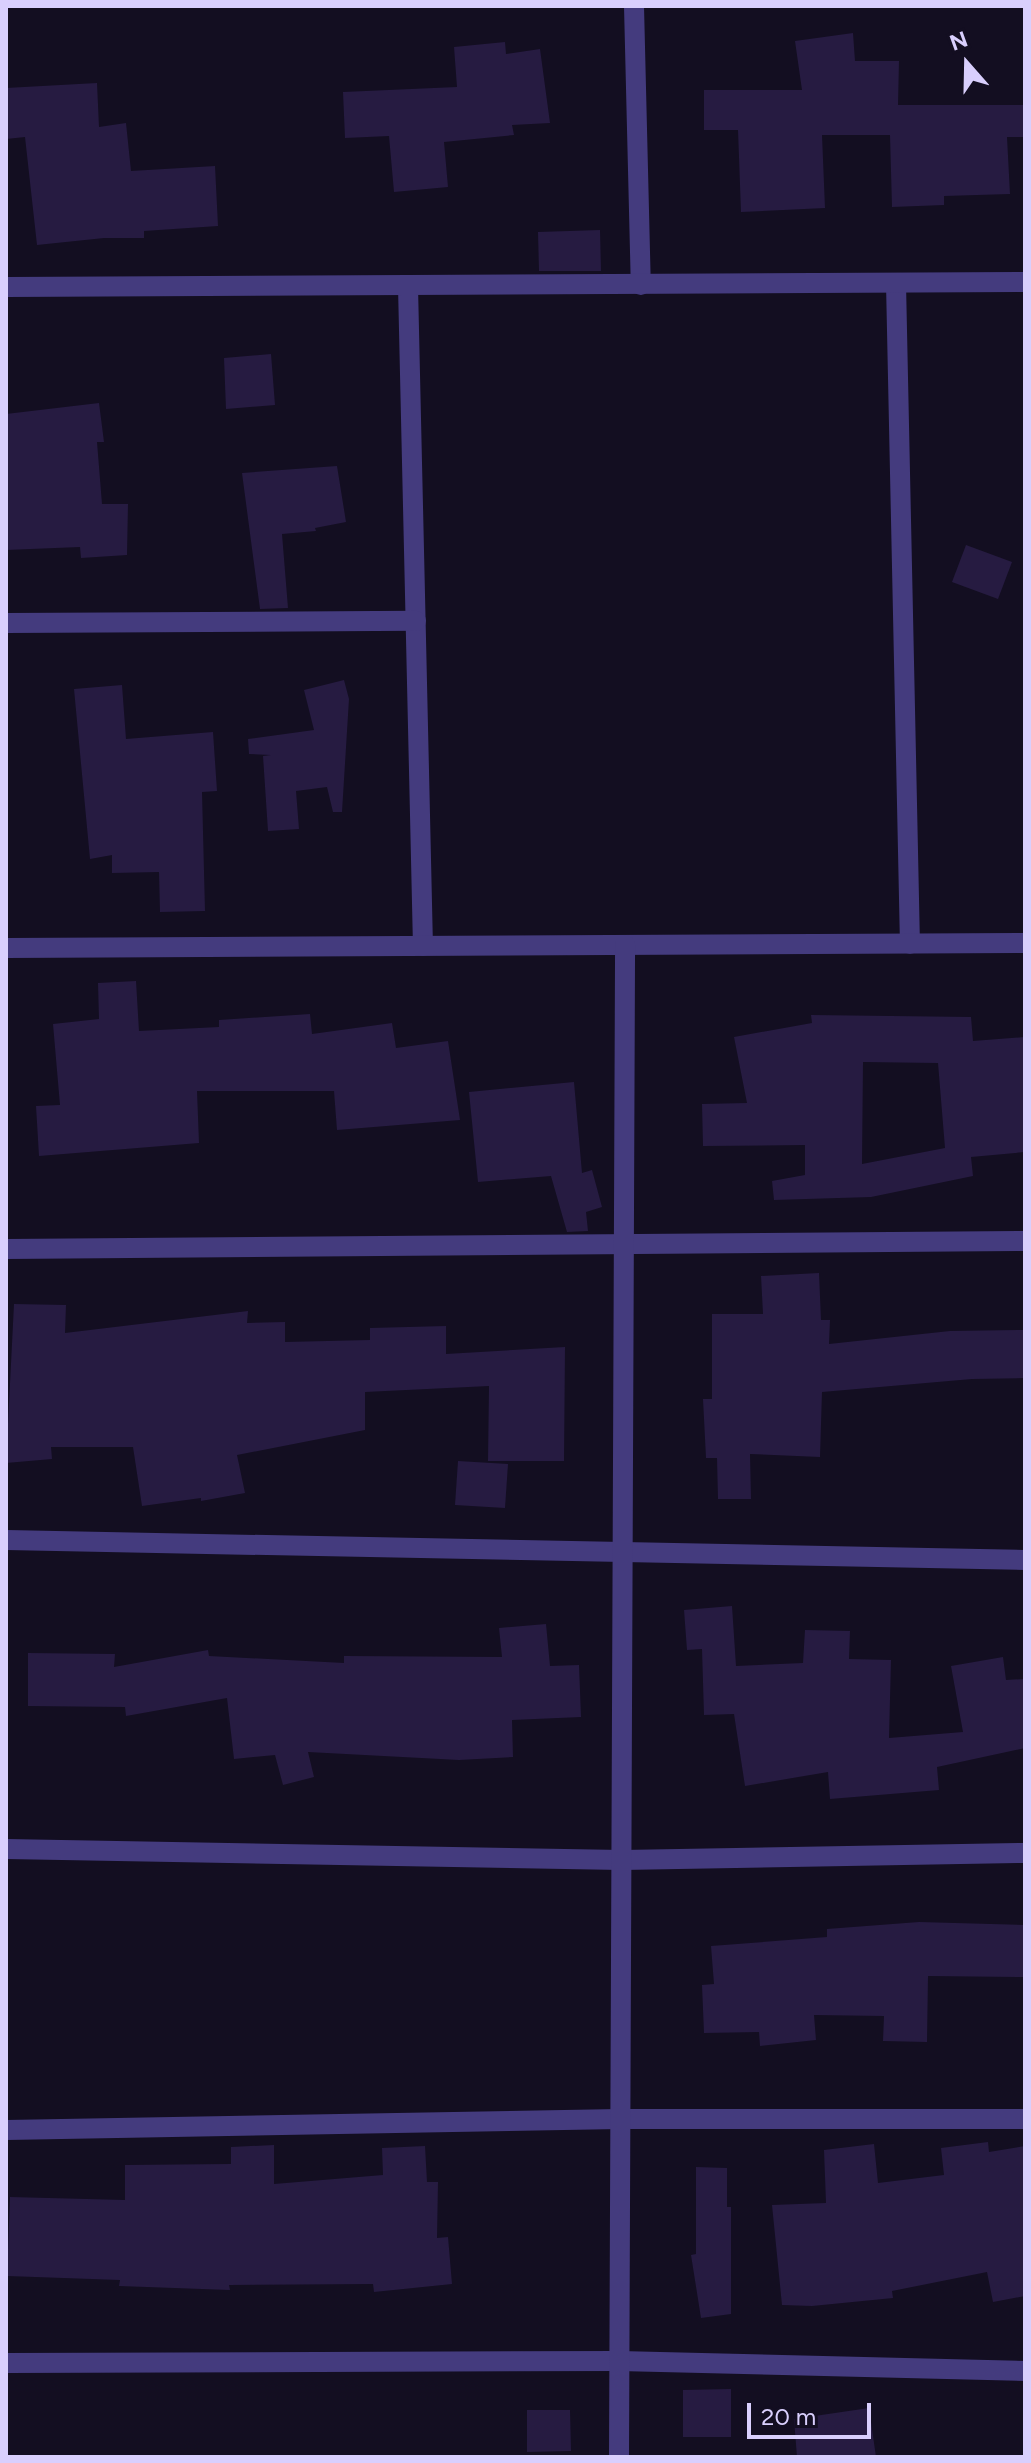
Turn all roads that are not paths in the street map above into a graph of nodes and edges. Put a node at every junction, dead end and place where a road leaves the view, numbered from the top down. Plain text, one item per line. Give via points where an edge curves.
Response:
1 (634, 6) edge
2 (1025, 282) edge
3 (896, 283) junction
4 (641, 285) junction
5 (408, 286) junction
6 (6, 287) edge
7 (416, 621) junction
8 (6, 623) edge
9 (1025, 943) edge
10 (910, 944) junction
11 (625, 945) junction
12 (423, 946) junction
13 (6, 948) edge
14 (1025, 1241) edge
15 (625, 1244) junction
16 (6, 1249) edge
17 (6, 1540) edge
18 (623, 1553) junction
19 (1025, 1560) edge
20 (6, 1849) edge
21 (1025, 1853) edge
22 (622, 1860) junction
23 (620, 2119) junction
24 (1025, 2119) edge
25 (6, 2130) edge
26 (619, 2361) junction
27 (6, 2363) edge
28 (1025, 2371) edge
29 (619, 2457) edge

1 - 4 street
2 - 3 street
3 - 4 street
3 - 10 street
4 - 5 street
5 - 6 street
5 - 7 street
7 - 8 street
7 - 12 street
9 - 10 street
10 - 11 street
11 - 12 street
11 - 15 street
12 - 13 street
14 - 15 street
15 - 16 street
15 - 18 street
17 - 18 street
18 - 19 street
18 - 22 street
20 - 22 street
21 - 22 street
22 - 23 street
23 - 24 street
23 - 25 street
23 - 26 street
26 - 27 street
26 - 28 street
26 - 29 street

